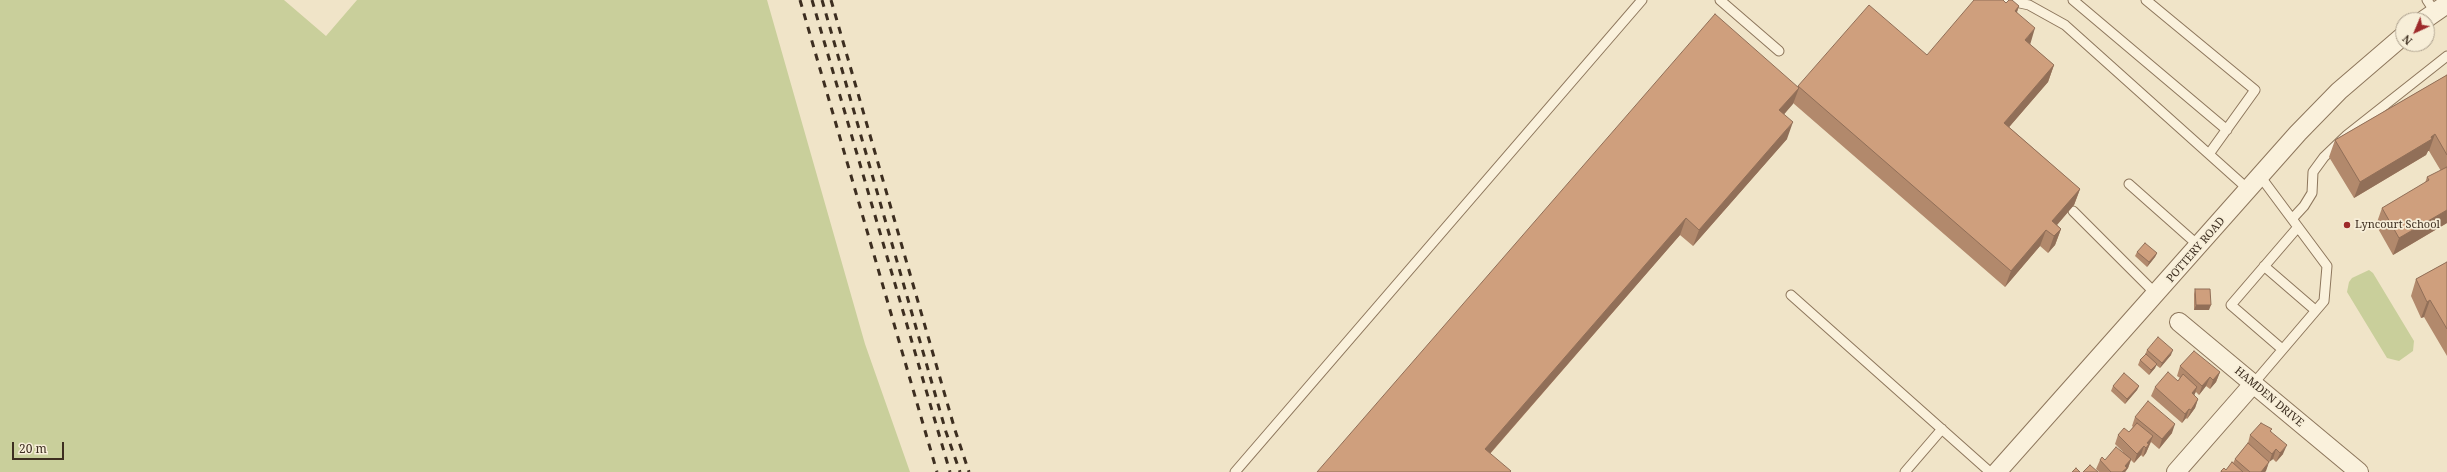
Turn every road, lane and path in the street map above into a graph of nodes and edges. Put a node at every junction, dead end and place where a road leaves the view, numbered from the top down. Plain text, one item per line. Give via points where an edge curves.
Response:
1 (1642, 0) edge
2 (1720, 0) edge
3 (2006, 0) edge
4 (2073, 0) edge
5 (2146, 0) edge
6 (2395, 43) edge
7 (1779, 51) dead end
8 (2447, 56) edge
9 (2227, 130) junction
10 (2209, 154) junction
11 (2260, 176) junction
12 (2129, 184) dead end
13 (2249, 190) junction
14 (2072, 211) edge
15 (2292, 219) junction
16 (2298, 227) junction
17 (2199, 246) junction
18 (2264, 266) junction
19 (2157, 294) junction
20 (1791, 295) dead end
21 (2316, 310) junction
22 (2179, 322) dead end
23 (2282, 349) junction
24 (2254, 383) junction
25 (1942, 429) junction
26 (1236, 472) edge
27 (1905, 472) edge
28 (1990, 472) edge
29 (1998, 472) edge
30 (2176, 472) edge
31 (2359, 472) edge

1 - 26 lane
2 - 7 lane
3 - 10 lane via 2029,5 2065,25
4 - 9 lane
5 - 9 lane via 2255,90
6 - 11 street, POTTERY ROAD via 2339,91
8 - 15 lane via 2347,135 2324,157 2313,172 2312,193
9 - 10 lane
10 - 13 lane
11 - 13 street, POTTERY ROAD
11 - 15 lane
12 - 17 lane
13 - 17 street, POTTERY ROAD
14 - 19 lane
15 - 16 lane
16 - 18 lane
16 - 21 lane via 2327,266 2324,301
17 - 19 street, POTTERY ROAD
18 - 21 lane
18 - 23 lane via 2231,305
19 - 29 street, POTTERY ROAD
20 - 25 lane
21 - 23 lane
22 - 24 street, HAMDEN DRIVE
23 - 24 lane
24 - 30 street
24 - 31 street, HAMDEN DRIVE
25 - 27 lane
25 - 28 lane

